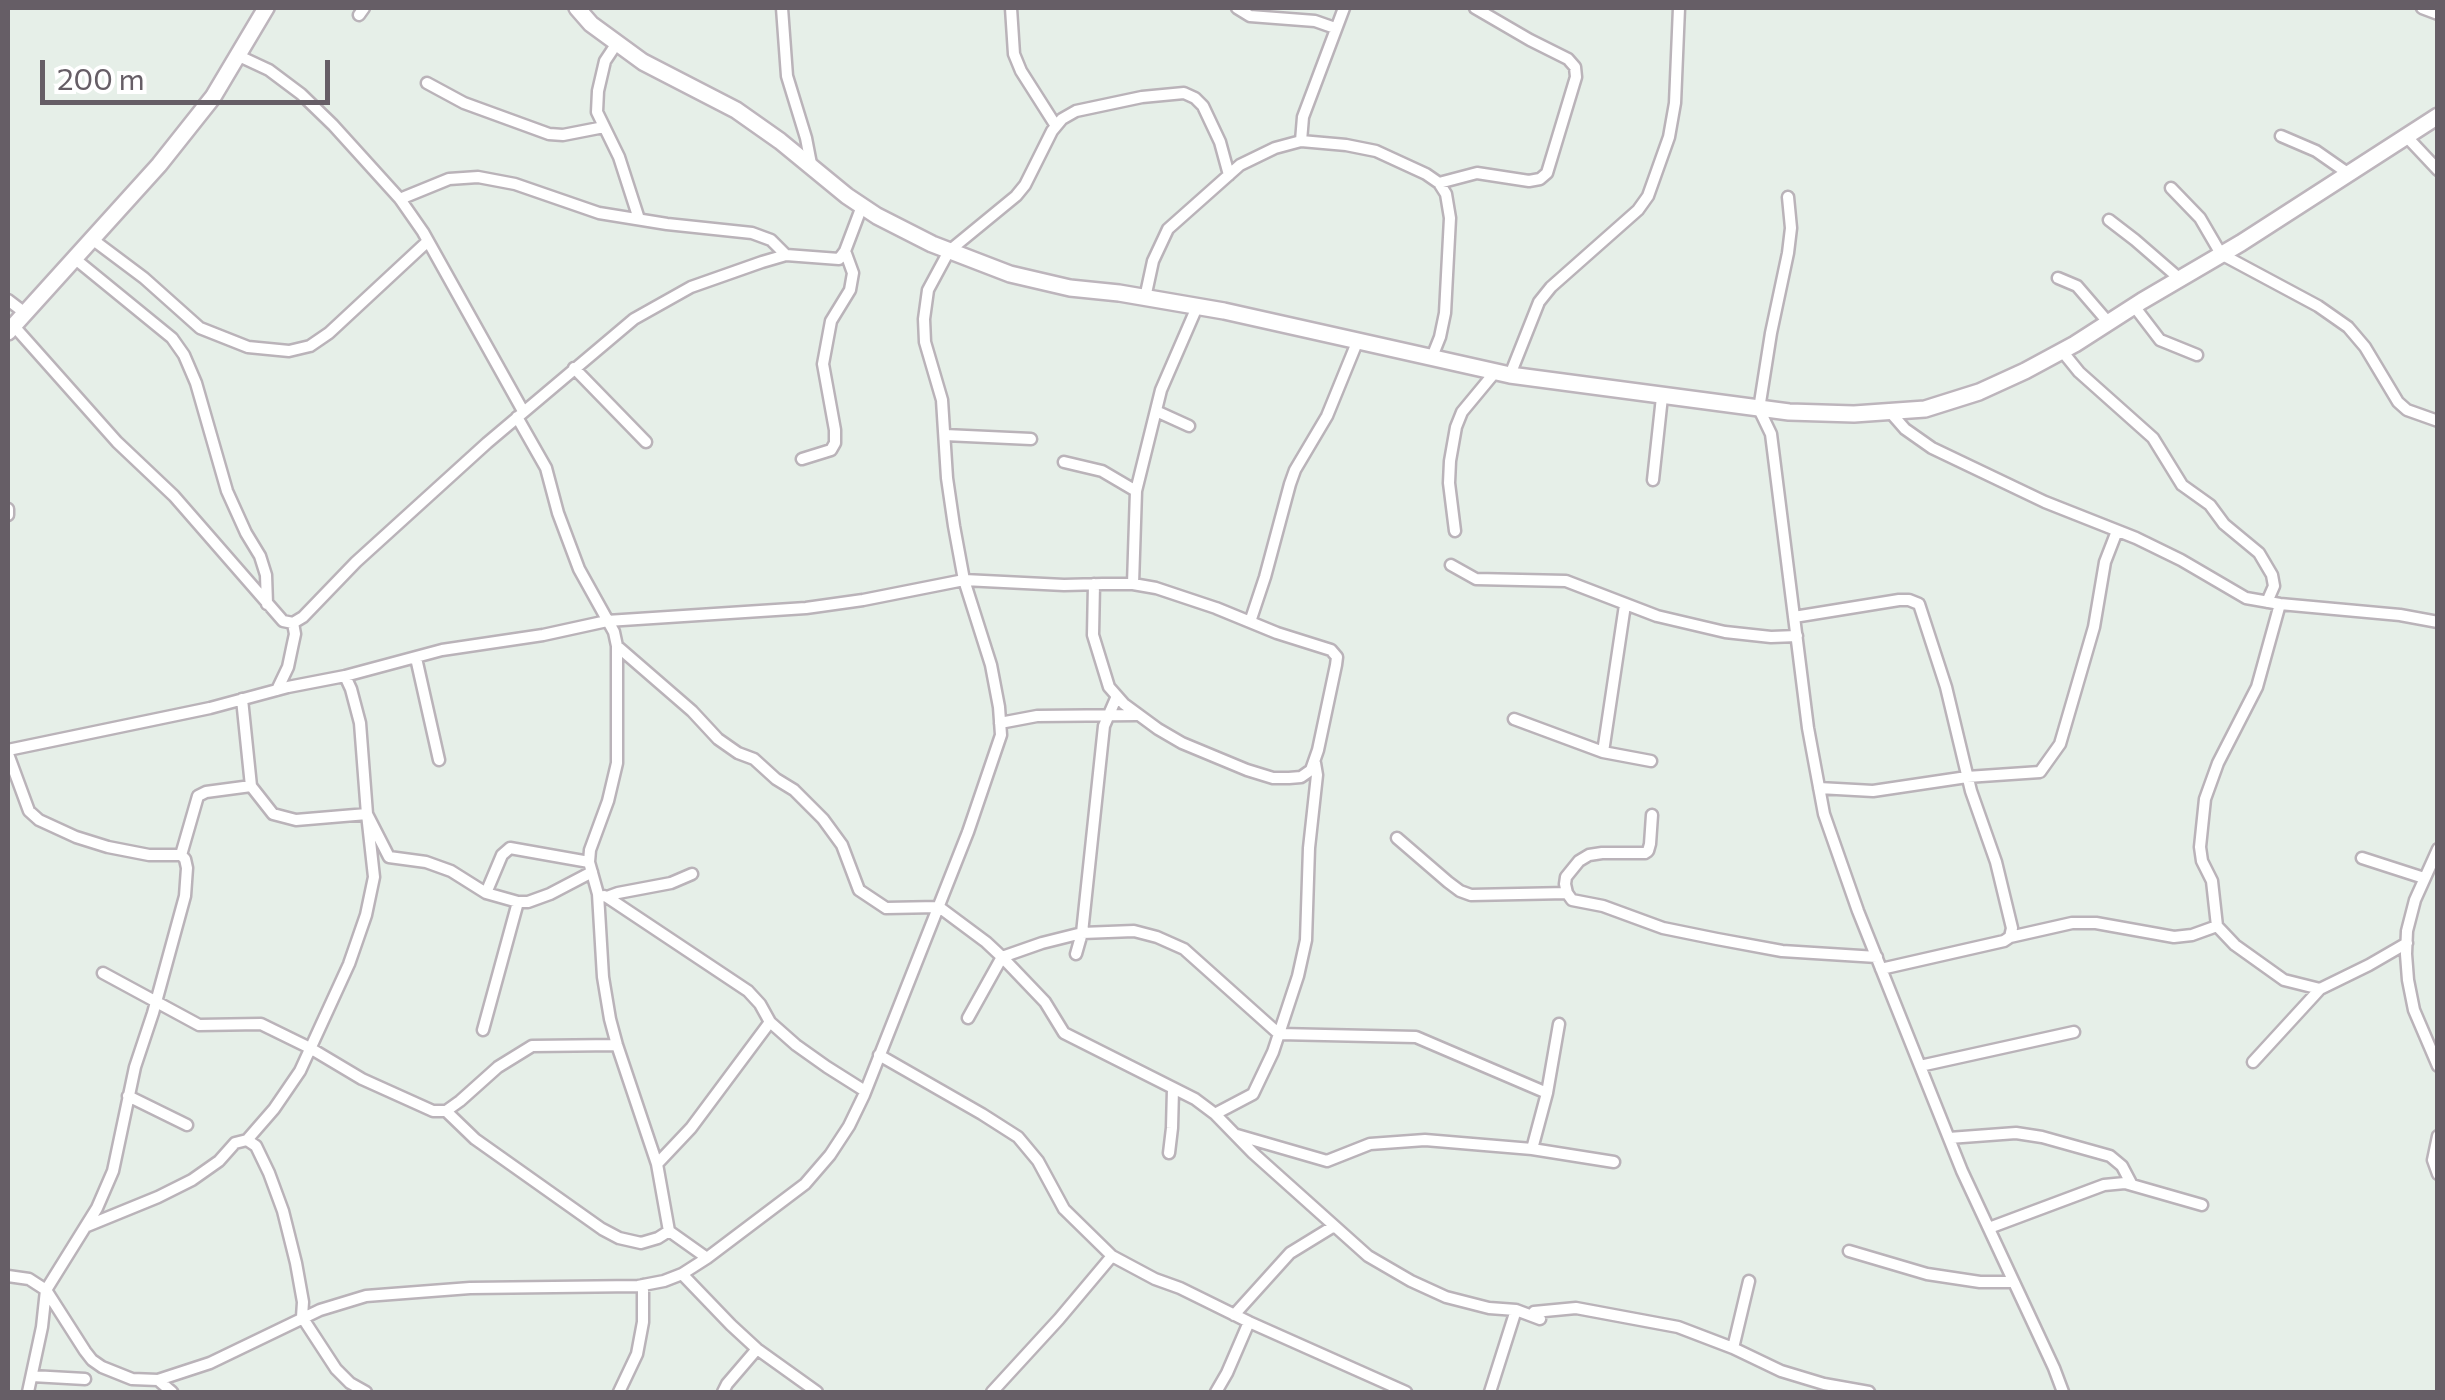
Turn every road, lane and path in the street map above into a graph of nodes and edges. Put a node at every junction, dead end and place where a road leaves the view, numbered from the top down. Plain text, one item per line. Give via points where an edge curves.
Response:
1 (266, 8) edge
2 (576, 8) edge
3 (782, 8) edge
4 (1011, 8) edge
5 (1238, 8) edge
6 (1344, 8) edge
7 (1475, 8) edge
8 (1679, 8) edge
9 (2422, 8) edge
10 (2438, 14) edge
11 (1335, 28) junction
12 (617, 43) junction
13 (239, 56) junction
14 (427, 83) dead end
15 (2438, 116) edge
16 (1056, 126) junction
17 (604, 127) junction
18 (2282, 136) dead end
19 (2406, 136) junction
20 (1301, 142) junction
21 (811, 165) junction
22 (2438, 170) edge
23 (2349, 174) junction
24 (1228, 176) junction
25 (1439, 182) junction
26 (2172, 188) dead end
27 (1788, 197) dead end
28 (400, 199) junction
29 (862, 206) junction
30 (640, 219) junction
31 (2109, 220) dead end
32 (92, 239) junction
33 (428, 241) junction
34 (949, 250) junction
35 (845, 251) junction
36 (2222, 254) junction
37 (786, 255) junction
38 (74, 258) junction
39 (2058, 278) dead end
40 (2180, 278) junction
41 (1145, 298) junction
42 (8, 300) edge
43 (2134, 306) junction
44 (1197, 307) junction
45 (2108, 322) junction
46 (15, 323) edge
47 (1358, 340) junction
48 (2062, 352) junction
49 (2197, 355) dead end
50 (1432, 356) junction
51 (574, 368) junction
52 (1503, 373) junction
53 (1662, 397) junction
54 (1759, 409) junction
55 (1156, 411) junction
56 (1789, 412) junction
57 (1891, 413) junction
58 (520, 414) junction
59 (2438, 421) edge
60 (1189, 426) dead end
61 (1772, 434) junction
62 (945, 435) junction
63 (1031, 439) dead end
64 (646, 442) dead end
65 (802, 459) dead end
66 (1064, 462) dead end
67 (1653, 480) dead end
68 (1136, 491) junction
69 (1455, 531) dead end
70 (2117, 531) junction
71 (1451, 565) dead end
72 (964, 580) junction
73 (1094, 584) junction
74 (1133, 584) junction
75 (2267, 602) junction
76 (268, 604) junction
77 (2280, 604) junction
78 (1626, 605) junction
79 (1794, 616) junction
80 (606, 621) junction
81 (293, 622) junction
82 (1250, 622) junction
83 (2438, 622) edge
84 (1797, 636) junction
85 (617, 646) junction
86 (416, 658) junction
87 (345, 676) junction
88 (277, 690) junction
89 (1117, 696) junction
90 (242, 700) junction
91 (1108, 715) junction
92 (1137, 715) junction
93 (1514, 719) dead end
94 (1000, 724) junction
95 (8, 752) edge
96 (1604, 752) junction
97 (439, 760) dead end
98 (1651, 761) dead end
99 (1314, 762) junction
100 (1967, 777) junction
101 (251, 786) junction
102 (1819, 788) junction
103 (366, 814) junction
104 (1652, 815) dead end
105 (1396, 838) dead end
106 (2438, 848) edge
107 (181, 855) junction
108 (2362, 858) dead end
109 (590, 867) junction
110 (692, 874) dead end
111 (2430, 875) edge
112 (486, 893) junction
113 (1567, 893) junction
114 (602, 895) junction
115 (518, 902) junction
116 (939, 907) junction
117 (2217, 926) junction
118 (1082, 933) junction
119 (2010, 937) junction
120 (2407, 943) junction
121 (1076, 954) dead end
122 (1002, 957) junction
123 (1876, 957) junction
124 (1881, 969) junction
125 (103, 972) dead end
126 (2320, 989) junction
127 (156, 1002) junction
128 (968, 1018) dead end
129 (770, 1022) junction
130 (1558, 1024) dead end
131 (482, 1030) dead end
132 (2074, 1032) dead end
133 (1279, 1034) junction
134 (617, 1045) junction
135 (310, 1048) junction
136 (879, 1055) junction
137 (2253, 1062) dead end
138 (1920, 1066) junction
139 (2438, 1066) edge
140 (1173, 1088) junction
141 (865, 1091) junction
142 (1547, 1093) junction
143 (128, 1096) junction
144 (446, 1110) junction
145 (1214, 1114) junction
146 (187, 1125) dead end
147 (1231, 1133) junction
148 (2438, 1136) edge
149 (1948, 1138) junction
150 (248, 1140) junction
151 (1532, 1149) junction
152 (1169, 1153) dead end
153 (1614, 1162) dead end
154 (657, 1164) junction
155 (2438, 1174) edge
156 (2132, 1185) junction
157 (2202, 1206) dead end
158 (86, 1226) junction
159 (1334, 1226) junction
160 (1989, 1228) junction
161 (669, 1230) junction
162 (1849, 1251) dead end
163 (1112, 1256) junction
164 (707, 1258) junction
165 (682, 1274) junction
166 (8, 1276) edge
167 (1749, 1281) dead end
168 (2014, 1282) junction
169 (642, 1286) junction
170 (46, 1290) junction
171 (1516, 1310) junction
172 (1234, 1314) junction
173 (302, 1317) junction
174 (1249, 1322) junction
175 (1733, 1348) junction
176 (757, 1349) junction
177 (32, 1376) junction
178 (85, 1378) dead end
179 (158, 1380) junction
180 (1839, 1390) edge
181 (28, 1392) edge
182 (172, 1392) edge
183 (366, 1392) edge
184 (619, 1392) edge
185 (723, 1392) edge
186 (817, 1392) edge
187 (992, 1392) edge
188 (1216, 1392) edge
189 (1406, 1392) edge
190 (1490, 1392) edge
191 (1869, 1392) edge
192 (2063, 1392) edge

1 - 13 main road
2 - 12 main road
3 - 21 street via 787,76
4 - 16 street via 1020,71
5 - 11 street via 1250,16
6 - 11 street
7 - 25 street via 1568,59 1576,77 1540,179 1478,173
8 - 52 street via 1672,120 1648,196 1551,286
9 - 10 street
11 - 20 street via 1303,117
12 - 17 street via 598,91
12 - 21 main road via 736,110
13 - 28 street via 301,94
13 - 32 main road via 160,164
14 - 17 street via 549,134
15 - 19 main road
16 - 24 street via 1102,104 1184,92 1203,106
16 - 34 street via 1025,185
17 - 30 street
18 - 23 street
19 - 22 street
19 - 23 main road
20 - 24 street via 1274,148
20 - 25 street via 1376,151
21 - 29 main road
23 - 36 main road
24 - 41 street via 1168,230
25 - 50 street via 1450,218 1446,313
26 - 36 street
27 - 54 street via 1788,253
28 - 30 street via 449,179 478,177
28 - 33 street
29 - 34 main road
29 - 35 street
30 - 37 street via 752,233
31 - 40 street
32 - 33 street via 200,328 248,347 290,351 329,333
32 - 38 main road
33 - 58 street
34 - 41 main road via 1034,281
34 - 62 street via 928,290 924,319
35 - 37 street via 832,260
35 - 65 street via 854,273 831,321 823,364 835,442
36 - 40 main road
36 - 59 street via 2348,327 2398,402
37 - 51 street via 660,303
38 - 46 main road
38 - 76 street via 184,355 227,491 263,566
39 - 45 street via 2077,286
40 - 43 main road
41 - 44 main road
42 - 46 street
43 - 45 main road
43 - 49 street via 2160,340
44 - 47 main road
44 - 55 street
45 - 48 main road
46 - 76 street
47 - 50 main road
47 - 82 street via 1290,484
48 - 57 main road via 1979,392
48 - 75 street via 2154,438 2182,485 2259,553 2274,586
50 - 52 main road
51 - 58 street
51 - 64 street
52 - 53 main road
52 - 69 street via 1462,412 1456,427 1450,472
53 - 54 main road
53 - 67 street
54 - 56 main road
54 - 61 street
55 - 60 street
55 - 68 street
56 - 57 main road
56 - 61 street via 1777,419
57 - 70 street via 1932,448
58 - 80 street via 546,468 578,568
58 - 81 street
61 - 79 street
62 - 63 street
62 - 72 street
66 - 68 street via 1102,470
68 - 74 street
70 - 75 street via 2246,598
70 - 100 street via 2060,744 2040,772
71 - 78 street via 1476,578 1566,581
72 - 73 street
72 - 80 street via 806,608
72 - 94 street via 991,666
73 - 74 street
73 - 89 street via 1093,635
74 - 82 street via 1180,594
75 - 77 street
76 - 81 street via 283,621
77 - 83 street
77 - 117 street via 2257,687 2205,799 2200,847
78 - 84 street via 1746,636
78 - 96 street
79 - 84 street
79 - 100 street via 1899,600 1919,604
80 - 85 street
80 - 86 street
81 - 88 street via 288,667
82 - 99 street via 1337,657
84 - 102 street
85 - 109 street via 616,762
85 - 116 street via 718,739 754,759 824,819 859,890 886,908
86 - 87 street
86 - 97 street
87 - 88 street
87 - 103 street via 360,724
88 - 90 street
89 - 91 street
89 - 92 street
90 - 95 street
90 - 101 street
91 - 92 street
91 - 94 street
91 - 118 street
92 - 99 street via 1182,743 1273,778 1301,777
93 - 96 street
94 - 116 street via 990,772
95 - 107 street via 39,820 108,847
96 - 98 street
99 - 133 street via 1306,940
100 - 102 street via 1874,790
100 - 119 street via 1996,862
101 - 103 street via 272,814 296,820
101 - 107 street via 198,796
102 - 123 street
103 - 112 street via 388,857 451,871
103 - 135 street via 374,877 366,915
104 - 113 street via 1645,854 1589,855 1566,877
105 - 113 street via 1471,895
106 - 111 street
107 - 127 street via 185,896
108 - 111 street
109 - 112 street via 510,848
109 - 114 street
109 - 115 street
110 - 114 street
111 - 120 street via 2415,900
112 - 115 street
113 - 123 street via 1663,928 1782,950
114 - 129 street via 748,992
114 - 134 street via 604,977
115 - 131 street
116 - 122 street
116 - 136 street
117 - 119 street via 2174,937 2072,923
117 - 126 street via 2284,980
118 - 121 street
118 - 122 street
118 - 133 street via 1134,931 1184,949
119 - 124 street
120 - 126 street
120 - 139 street via 2410,993
122 - 128 street
122 - 140 street via 1064,1034
123 - 124 street
124 - 138 street
125 - 127 street
126 - 137 street
127 - 135 street via 199,1025 262,1024
127 - 143 street
129 - 141 street
129 - 154 street
130 - 142 street
132 - 138 street
133 - 142 street via 1416,1037
133 - 145 street via 1252,1094
134 - 144 street via 532,1046
134 - 154 street
135 - 144 street via 388,1092
135 - 150 street
136 - 141 street
136 - 163 street via 1018,1137 1064,1209
138 - 149 street
140 - 145 street
140 - 152 street
141 - 164 street via 830,1155 804,1184
142 - 151 street
143 - 146 street
143 - 158 street via 112,1171
144 - 161 street via 476,1140 619,1238 642,1243
145 - 147 street
147 - 151 street via 1327,1161 1370,1144 1425,1140
147 - 159 street
148 - 155 street via 2432,1160
149 - 156 street via 2016,1133 2056,1140 2110,1156
149 - 160 street
150 - 158 street via 192,1180
150 - 173 street via 270,1173 282,1212
151 - 153 street
154 - 161 street
156 - 157 street
156 - 160 street via 2104,1185
158 - 170 street
159 - 171 street via 1411,1281 1446,1297
159 - 172 street via 1290,1253
160 - 168 street
161 - 164 street
162 - 168 street via 1942,1276
163 - 172 street
163 - 187 street
164 - 165 street
165 - 169 street
165 - 176 street
166 - 170 street
167 - 175 street
168 - 192 street
169 - 173 street via 390,1293
169 - 184 street via 637,1354
170 - 177 street
170 - 179 street via 92,1360 132,1379
171 - 175 street via 1540,1319 1534,1312 1602,1312 1678,1327
171 - 190 street
172 - 174 street
173 - 179 street
173 - 183 street via 336,1369
174 - 188 street
174 - 189 street
175 - 180 street
176 - 185 street
176 - 186 street
177 - 178 street
177 - 181 street
179 - 182 street
180 - 191 street

